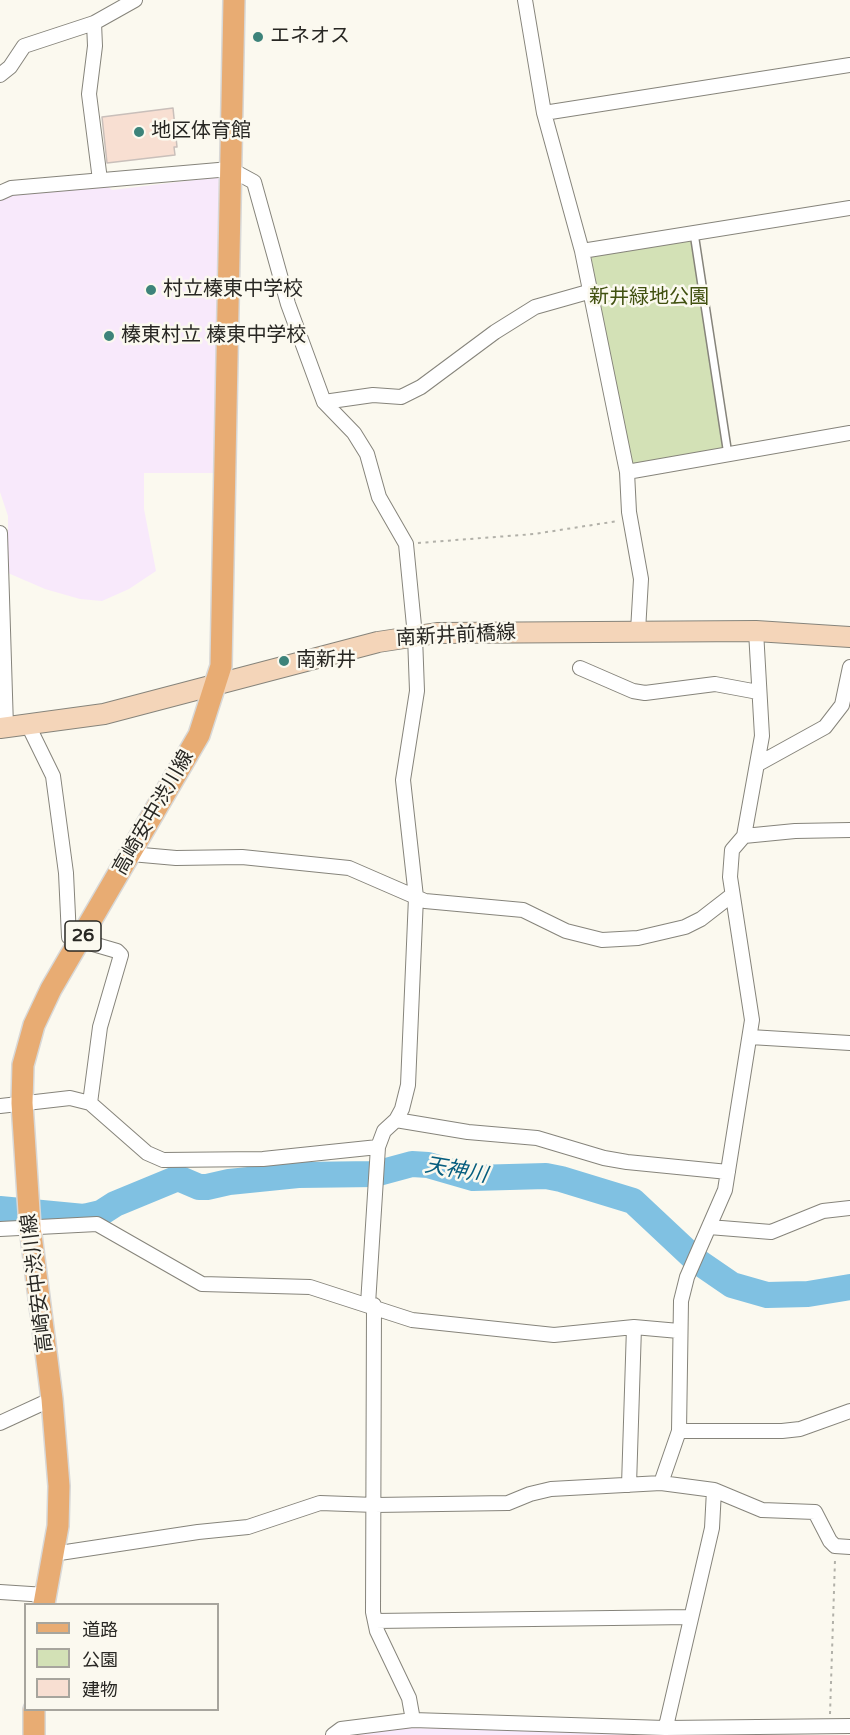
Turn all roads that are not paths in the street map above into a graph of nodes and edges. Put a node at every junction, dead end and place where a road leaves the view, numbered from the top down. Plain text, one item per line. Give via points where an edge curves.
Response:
1 (135, 0) edge
2 (234, 0) edge
3 (525, 0) edge
4 (94, 23) junction
5 (850, 64) edge
6 (0, 75) edge
7 (544, 113) junction
8 (230, 169) junction
9 (100, 180) junction
10 (0, 193) edge
11 (850, 208) edge
12 (694, 233) junction
13 (582, 251) junction
14 (588, 292) junction
15 (324, 402) junction
16 (850, 433) edge
17 (728, 455) junction
18 (627, 472) junction
19 (0, 533) edge
20 (638, 631) junction
21 (756, 631) junction
22 (415, 636) junction
23 (850, 637) edge
24 (850, 667) edge
25 (580, 668) dead end
26 (216, 686) junction
27 (758, 692) junction
28 (847, 696) edge
29 (28, 725) junction
30 (3, 728) edge
31 (758, 764) junction
32 (850, 830) edge
33 (744, 836) junction
34 (131, 854) junction
35 (732, 895) junction
36 (416, 897) junction
37 (80, 942) junction
38 (750, 1037) junction
39 (850, 1043) edge
40 (22, 1102) junction
41 (90, 1103) junction
42 (0, 1106) edge
43 (396, 1120) junction
44 (378, 1147) junction
45 (728, 1172) junction
46 (850, 1208) edge
47 (29, 1216) junction
48 (709, 1227) junction
49 (0, 1228) edge
50 (371, 1305) junction
51 (634, 1327) junction
52 (679, 1331) junction
53 (51, 1399) junction
54 (850, 1411) edge
55 (0, 1423) edge
56 (679, 1431) junction
57 (661, 1483) junction
58 (629, 1485) junction
59 (714, 1490) junction
60 (375, 1505) junction
61 (850, 1547) edge
62 (53, 1554) junction
63 (0, 1592) edge
64 (45, 1600) edge
65 (691, 1617) junction
66 (375, 1621) junction
67 (34, 1711) edge
68 (413, 1720) junction
69 (850, 1726) edge
70 (664, 1732) edge
71 (34, 1735) edge
72 (333, 1735) edge

1 - 4 street
2 - 8 main road, 高崎安中渋川線 / 26
3 - 7 street
4 - 6 street via 24,46
4 - 9 street via 89,94
5 - 7 street
7 - 13 street
8 - 9 street
8 - 15 street via 255,182 288,304
8 - 26 main road, 高崎安中渋川線 / 26 via 222,660
9 - 10 street via 11,188
11 - 12 street
12 - 13 street
12 - 17 lane
13 - 14 street
14 - 15 street via 535,307 401,397 373,395
14 - 18 street
15 - 22 street via 354,433 367,454 379,497 406,544
16 - 17 street
17 - 18 street
18 - 20 street via 641,579
19 - 30 street
20 - 21 main road, 南新井前橋線
20 - 22 main road, 南新井前橋線
21 - 23 main road, 南新井前橋線
21 - 27 street
22 - 26 main road, 南新井前橋線 via 378,642
22 - 36 street via 417,691 403,780
24 - 28 street
25 - 27 street via 645,693 715,684
26 - 29 main road, 南新井前橋線 via 104,714
26 - 34 main road, 高崎安中渋川線 / 26 via 198,735
27 - 31 street via 762,736
28 - 31 street via 825,727
29 - 30 main road, 南新井前橋線
29 - 37 street via 53,776 66,873 69,937
31 - 33 street
32 - 33 street
33 - 35 street via 732,850
34 - 36 street via 242,857 329,865 368,875
34 - 37 main road, 高崎安中渋川線 / 26
35 - 36 street via 685,927 638,938 602,940 566,931 522,910
35 - 38 street via 752,1020
36 - 43 street via 408,1085
37 - 40 main road, 高崎安中渋川線 / 26 via 34,1025 23,1065
37 - 41 street via 121,955 100,1027
38 - 39 street
38 - 45 street
40 - 41 street via 70,1098
40 - 42 street
40 - 47 main road, 高崎安中渋川線 / 26
41 - 44 street via 147,1153 163,1160 263,1159
43 - 44 street via 384,1131
43 - 45 street via 537,1138 616,1160
44 - 50 street
45 - 48 street
46 - 48 street via 823,1211 771,1232
47 - 49 street
47 - 50 street via 98,1224 201,1284 310,1287
47 - 53 main road, 高崎安中渋川線 / 26
48 - 52 street via 687,1277
50 - 51 street via 412,1320 554,1335
50 - 60 street
51 - 52 street
51 - 58 street
52 - 56 street
53 - 55 street
53 - 62 main road, 高崎安中渋川線 / 26 via 59,1486
54 - 56 street via 800,1429
56 - 57 street
57 - 58 street
57 - 59 street
58 - 60 street via 551,1489 508,1503
59 - 61 street via 762,1509 815,1512 830,1541
59 - 65 street via 712,1528
60 - 62 street via 320,1503 248,1527
60 - 66 street
62 - 64 main road, 高崎安中渋川線 / 26
63 - 64 street
65 - 66 street
65 - 70 street
66 - 68 street via 409,1698
67 - 71 main road
68 - 70 street
68 - 72 street via 350,1727
69 - 70 street

